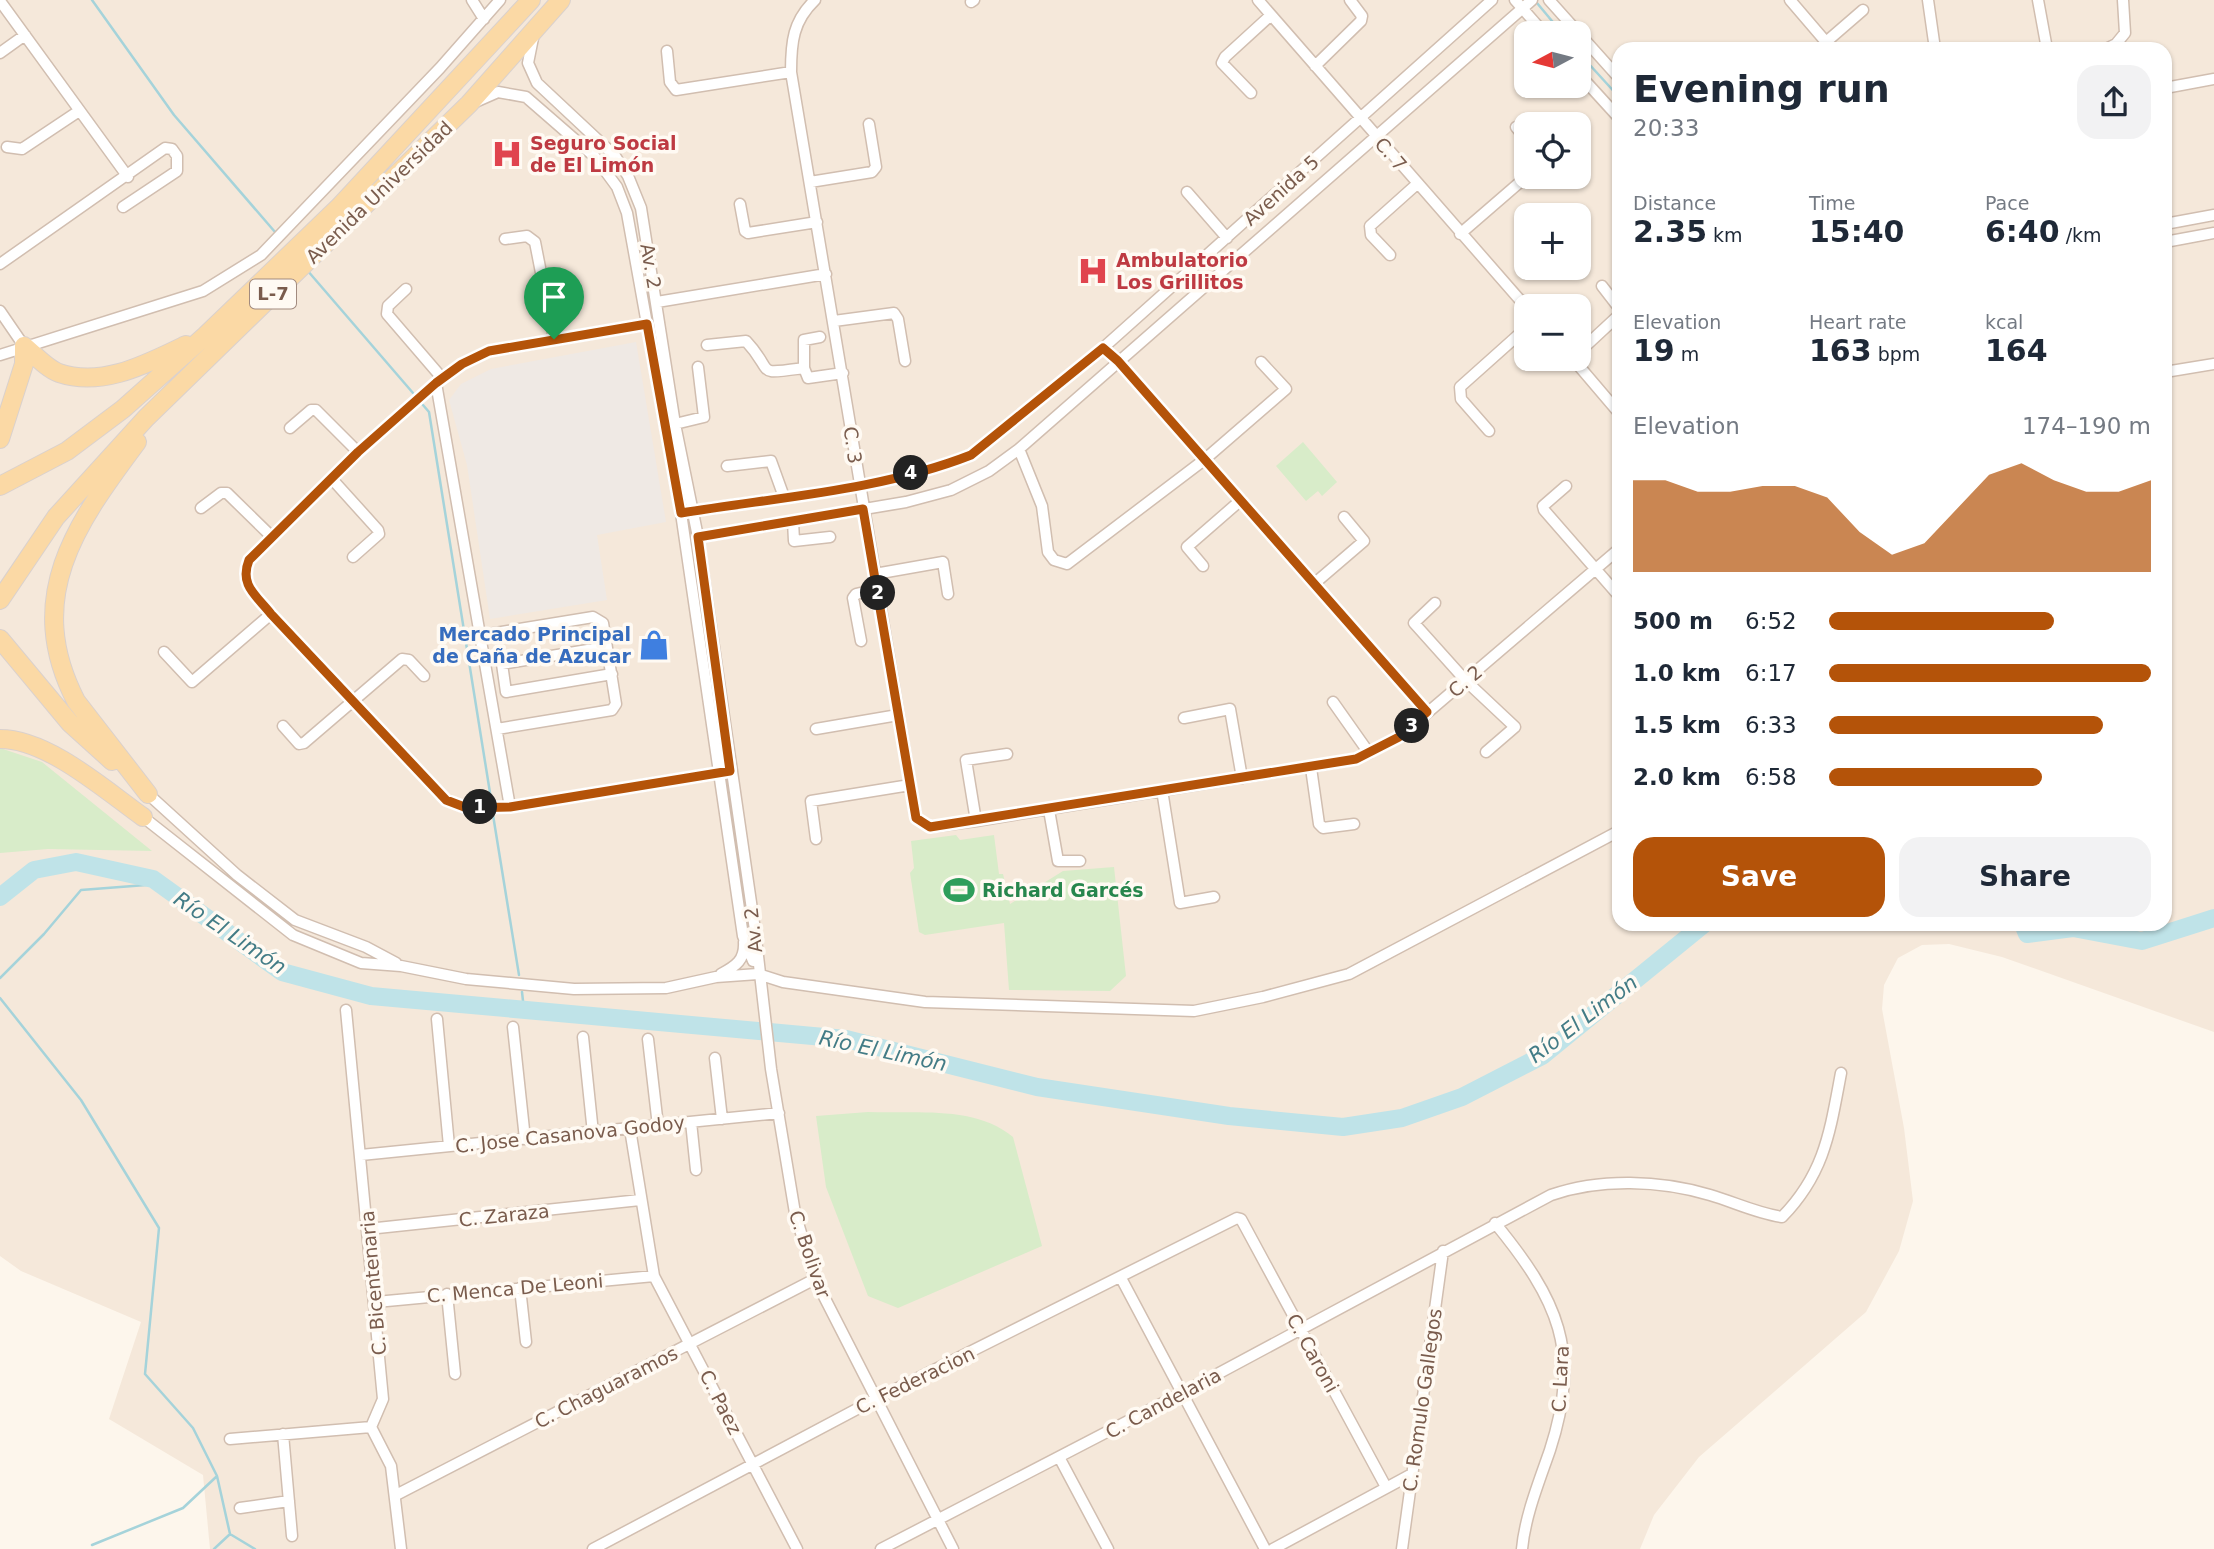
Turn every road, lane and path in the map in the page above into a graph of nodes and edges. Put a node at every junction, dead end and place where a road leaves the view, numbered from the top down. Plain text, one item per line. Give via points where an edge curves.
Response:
1 (472, 0) edge
2 (500, 0) edge
3 (531, 0) edge
4 (561, 0) edge
5 (815, 0) edge
6 (1258, 0) edge
7 (1350, 0) edge
8 (1492, 0) edge
9 (1532, 0) edge
10 (1549, 0) edge
11 (1790, 0) edge
12 (1928, 0) edge
13 (2038, 0) edge
14 (2123, 0) edge
15 (0, 1) edge
16 (1518, 4) edge
17 (1863, 10) dead end
18 (1271, 15) junction
19 (484, 19) junction
20 (1533, 21) edge
21 (534, 33) junction
22 (25, 36) junction
23 (1826, 42) edge
24 (1833, 42) edge
25 (1935, 42) edge
26 (2046, 42) edge
27 (2117, 42) edge
28 (667, 51) dead end
29 (0, 53) edge
30 (1315, 66) junction
31 (440, 68) junction
32 (1612, 70) edge
33 (791, 72) junction
34 (2214, 79) edge
35 (1591, 87) edge
36 (2172, 87) edge
37 (1251, 93) dead end
38 (469, 104) junction
39 (1612, 110) edge
40 (79, 111) junction
41 (430, 111) junction
42 (1360, 119) junction
43 (869, 124) dead end
44 (1378, 138) junction
45 (7, 147) dead end
46 (128, 177) junction
47 (810, 182) junction
48 (1417, 184) junction
49 (1514, 187) edge
50 (1187, 192) dead end
51 (740, 204) dead end
52 (123, 207) dead end
53 (2214, 215) edge
54 (817, 222) junction
55 (2172, 223) edge
56 (2214, 233) edge
57 (1460, 234) junction
58 (1227, 238) junction
59 (505, 239) dead end
60 (2172, 241) edge
61 (1390, 255) dead end
62 (0, 264) edge
63 (826, 274) junction
64 (1602, 286) dead end
65 (406, 289) dead end
66 (1514, 294) edge
67 (1612, 299) edge
68 (657, 302) junction
69 (0, 311) edge
70 (834, 321) junction
71 (1612, 322) edge
72 (647, 324) junction
73 (205, 335) junction
74 (820, 337) dead end
75 (554, 339) junction
76 (1514, 339) edge
77 (1591, 342) edge
78 (707, 345) dead end
79 (24, 346) junction
80 (1103, 348) junction
81 (0, 355) edge
82 (905, 361) dead end
83 (1118, 361) junction
84 (1261, 362) dead end
85 (2214, 364) edge
86 (698, 367) dead end
87 (804, 368) junction
88 (1583, 371) edge
89 (2172, 371) edge
90 (843, 373) junction
91 (439, 380) junction
92 (1612, 404) edge
93 (146, 418) junction
94 (675, 424) junction
95 (290, 428) dead end
96 (1489, 431) dead end
97 (0, 439) edge
98 (1019, 449) junction
99 (358, 452) junction
100 (1204, 460) junction
101 (727, 466) dead end
102 (332, 478) junction
103 (0, 485) edge
104 (859, 486) junction
105 (1566, 486) dead end
106 (784, 497) junction
107 (1241, 500) junction
108 (201, 509) dead end
109 (863, 509) junction
110 (693, 511) junction
111 (681, 513) junction
112 (1344, 517) dead end
113 (793, 521) junction
114 (272, 537) junction
115 (698, 537) junction
116 (830, 537) dead end
117 (1612, 555) edge
118 (353, 557) dead end
119 (1203, 566) dead end
120 (1596, 569) junction
121 (875, 574) junction
122 (1314, 583) junction
123 (1612, 588) edge
124 (877, 589) junction
125 (948, 594) dead end
126 (0, 600) edge
127 (1435, 603) dead end
128 (271, 614) junction
129 (483, 635) junction
130 (0, 639) edge
131 (861, 641) dead end
132 (606, 647) junction
133 (164, 652) dead end
134 (612, 674) junction
135 (424, 676) dead end
136 (1466, 681) junction
137 (353, 701) junction
138 (1334, 702) dead end
139 (1427, 712) junction
140 (898, 716) junction
141 (1184, 718) dead end
142 (283, 726) dead end
143 (497, 729) junction
144 (816, 729) dead end
145 (0, 738) edge
146 (1486, 752) dead end
147 (1369, 753) junction
148 (1007, 754) dead end
149 (1311, 768) junction
150 (724, 772) junction
151 (1242, 778) junction
152 (910, 785) junction
153 (1162, 790) junction
154 (148, 794) junction
155 (510, 807) junction
156 (1049, 810) junction
157 (144, 817) joint
158 (916, 818) joint
159 (976, 821) junction
160 (1354, 824) dead end
161 (1612, 835) edge
162 (816, 839) dead end
163 (1080, 861) dead end
164 (1214, 897) dead end
165 (743, 936) junction
166 (401, 966) junction
167 (758, 974) junction
168 (716, 977) junction
169 (346, 1010) dead end
170 (437, 1018) dead end
171 (513, 1027) dead end
172 (583, 1037) dead end
173 (648, 1040) dead end
174 (715, 1058) dead end
175 (1841, 1073) dead end
176 (779, 1114) junction
177 (722, 1119) junction
178 (691, 1122) junction
179 (658, 1126) junction
180 (630, 1129) junction
181 (593, 1133) junction
182 (525, 1139) junction
183 (449, 1146) junction
184 (361, 1155) junction
185 (696, 1170) dead end
186 (640, 1200) junction
187 (1241, 1219) joint
188 (1496, 1223) junction
189 (368, 1229) junction
190 (1443, 1251) junction
191 (654, 1276) junction
192 (1121, 1278) junction
193 (815, 1279) junction
194 (520, 1288) junction
195 (447, 1294) junction
196 (376, 1302) junction
197 (1300, 1331) junction
198 (527, 1342) dead end
199 (691, 1343) junction
200 (456, 1374) dead end
201 (1182, 1393) junction
202 (874, 1400) junction
203 (371, 1427) junction
204 (283, 1434) junction
205 (230, 1438) dead end
206 (1059, 1457) junction
207 (753, 1464) junction
208 (1412, 1474) junction
209 (1386, 1487) junction
210 (396, 1495) junction
211 (289, 1501) junction
212 (240, 1508) dead end
213 (938, 1519) junction
214 (292, 1536) dead end
215 (401, 1549) edge
216 (593, 1549) edge
217 (797, 1549) edge
218 (881, 1549) edge
219 (953, 1549) edge
220 (1108, 1549) edge
221 (1265, 1549) edge
222 (1273, 1549) edge
223 (1402, 1549) edge
224 (1522, 1549) edge

1 - 19 street
2 - 19 street, Avenida Universidad / L-7
3 - 41 main road, Avenida Universidad / L-7
4 - 21 main road, Avenida Universidad / L-7
5 - 33 street, C. 3 via 801,13 791,40
6 - 18 street, C. 7
7 - 30 street via 1361,21
8 - 42 street, Avenida 5
9 - 16 street, Avenida 5
10 - 32 street
11 - 23 street
12 - 25 street
13 - 26 street
14 - 27 street via 2124,33
15 - 22 street
16 - 20 street
16 - 44 street, Avenida 5
17 - 24 street
18 - 30 street, C. 7
18 - 37 street via 1222,63
19 - 31 street, Avenida Universidad / L-7
21 - 38 main road, Avenida Universidad / L-7
21 - 68 street, Av. 2 via 528,63 537,83 597,137 628,176 640,208
22 - 29 street
22 - 40 street
28 - 33 street via 670,82 676,90
30 - 42 street, C. 7
31 - 41 street
31 - 79 street, Avenida Universidad / L-7 via 261,255 203,291
33 - 47 street, C. 3
34 - 36 street
35 - 39 street
38 - 72 street, Av. 2 via 498,92 526,97 595,157 617,187 627,213
38 - 93 main road, Avenida Universidad / L-7
40 - 45 street via 22,149
40 - 46 street
41 - 73 main road, Avenida Universidad / L-7 via 339,207
42 - 44 street, C. 7
42 - 58 street, Avenida 5
43 - 47 street via 876,167 872,172
44 - 48 street, C. 7
44 - 83 street, Avenida 5
46 - 52 street via 165,148 177,156 177,171
46 - 62 street
47 - 54 street, C. 3
48 - 57 street, C. 7
48 - 61 street via 1370,226 1371,235
49 - 57 street
50 - 58 street
51 - 54 street via 748,233
53 - 55 street
54 - 63 street, C. 3
56 - 60 street
57 - 66 street, C. 7
58 - 80 street, Avenida 5
59 - 75 street via 527,236 535,242
63 - 68 street
63 - 70 street, C. 3
64 - 67 street
65 - 91 street via 388,306 387,314
68 - 94 street, Av. 2
69 - 79 street
70 - 82 street via 894,313
70 - 90 street, C. 3
71 - 77 street
72 - 75 street
72 - 111 street, Av. 2
73 - 79 main road via 138,368 94,378 58,373
73 - 103 main road, Avenida Universidad / L-7 via 123,409 67,451
74 - 87 street via 804,340
75 - 91 street via 489,351
76 - 96 street via 1460,387 1461,399
78 - 87 street via 746,341 765,370
79 - 81 street, Avenida Universidad
79 - 97 main road via 24,364
80 - 83 street
80 - 104 street, Avenida 5 via 971,455
83 - 98 street, Avenida 5
83 - 100 street
84 - 100 street via 1286,389
85 - 89 street
86 - 94 street via 705,417
87 - 90 street via 808,378
88 - 92 street
90 - 104 street, C. 3
91 - 99 street
91 - 129 street
93 - 126 main road, Avenida Universidad / L-7 via 56,517
93 - 154 main road via 140,439 76,534 59,575 53,610 56,651 76,701
94 - 110 street, Av. 2
95 - 99 street via 316,410
98 - 100 street via 1042,506 1048,552 1067,564
98 - 109 street, Avenida 5 via 951,490
99 - 102 street
100 - 107 street
101 - 106 street via 771,461
102 - 114 street
102 - 118 street via 378,530
104 - 106 street, Avenida 5
104 - 109 street, C. 3
105 - 120 street via 1544,510
106 - 110 street, Avenida 5
107 - 119 street via 1187,547
107 - 122 street
108 - 114 street via 227,493
109 - 113 street, Avenida 5
109 - 121 street, C. 3
110 - 111 street, Avenida 5
110 - 115 street, Av. 2
111 - 150 street, Av. 2
112 - 122 street via 1364,541
113 - 115 street, Avenida 5
113 - 116 street via 794,541
114 - 128 street via 249,560 244,573 245,581
115 - 150 street, Av. 2
117 - 120 street, C. 2
120 - 123 street
120 - 136 street, C. 2
121 - 124 street, C. 3
121 - 125 street via 943,562
122 - 139 street
124 - 131 street via 853,598
124 - 140 street, C. 3
127 - 136 street via 1414,623
128 - 133 street via 192,682
128 - 137 street
129 - 132 street via 593,617 603,623
129 - 143 street
130 - 154 main road via 70,723
132 - 134 street
132 - 134 street via 502,664 506,692
134 - 143 street via 616,704 612,710
135 - 137 street via 402,659
136 - 139 street, C. 2
136 - 146 street via 1515,727
137 - 142 street via 304,743 299,744
137 - 155 street via 446,800 467,808
138 - 147 street
139 - 147 street, C. 2 via 1399,737
140 - 144 street
140 - 152 street, C. 3
141 - 151 street via 1230,709
143 - 155 street
145 - 157 main road via 45,750
147 - 149 street, C. 2
148 - 159 street via 966,760
149 - 151 street, C. 2
149 - 160 street via 1319,824 1323,828
150 - 155 street
150 - 165 street, Av. 2
150 - 167 street, Av. 2 via 755,930
151 - 153 street, C. 2
152 - 158 street, C. 3
152 - 162 street via 811,801
153 - 156 street, C. 2
153 - 164 street via 1180,903
154 - 166 street via 237,875 295,920
156 - 159 street, C. 2
156 - 163 street via 1058,861
157 - 166 street via 293,935 361,963
158 - 159 street, C. 2 via 930,827
161 - 167 street via 1349,974 1194,1011 925,1002 783,982
165 - 167 street, Av. 2
165 - 168 street via 742,959
166 - 168 street via 573,989 666,988
167 - 168 street
167 - 176 street, C. Bolivar
169 - 184 street, C. Bicentenaria
170 - 183 street
171 - 182 street
172 - 181 street
173 - 179 street
174 - 177 street
175 - 188 street via 1828,1143 1816,1173 1782,1217 1684,1189 1604,1184 1572,1187
176 - 177 street, C. Jose Casanova Godoy
176 - 193 street, C. Bolivar via 794,1213
177 - 178 street, C. Jose Casanova Godoy
178 - 179 street, C. Jose Casanova Godoy
178 - 185 street
179 - 180 street, C. Jose Casanova Godoy
180 - 181 street, C. Jose Casanova Godoy
180 - 186 street, C. Paez
181 - 182 street, C. Jose Casanova Godoy
182 - 183 street, C. Jose Casanova Godoy
183 - 184 street, C. Jose Casanova Godoy
184 - 189 street, C. Bicentenaria
186 - 189 street, C. Zaraza
186 - 191 street, C. Paez
187 - 192 street, C. Federacion
187 - 197 street, C. Caroni
188 - 190 street
188 - 224 street, C. Lara via 1519,1251 1555,1312 1565,1355 1558,1426
189 - 196 street, C. Bicentenaria
190 - 197 street, C. Candelaria
190 - 208 street, C. Romulo Gallegos
191 - 194 street, C. Menca De Leoni
191 - 199 street, C. Paez
192 - 201 street
192 - 202 street, C. Federacion
193 - 199 street, C. Chaguaramos
193 - 202 street, C. Bolivar
194 - 195 street, C. Menca De Leoni
194 - 198 street
195 - 196 street, C. Menca De Leoni
195 - 200 street
196 - 203 street, C. Bicentenaria via 383,1399
197 - 201 street, C. Candelaria
197 - 209 street, C. Caroni
199 - 207 street, C. Paez
199 - 210 street, C. Chaguaramos
201 - 206 street, C. Candelaria
201 - 221 street
202 - 207 street, C. Federacion
202 - 213 street, C. Bolivar
203 - 204 street
203 - 210 street via 391,1466
204 - 205 street
204 - 211 street
206 - 213 street, C. Candelaria
206 - 220 street
207 - 216 street, C. Federacion
207 - 217 street, C. Paez
208 - 209 street
208 - 223 street, C. Romulo Gallegos
209 - 222 street
210 - 215 street
211 - 212 street
211 - 214 street
213 - 218 street, C. Candelaria
213 - 219 street, C. Bolivar

